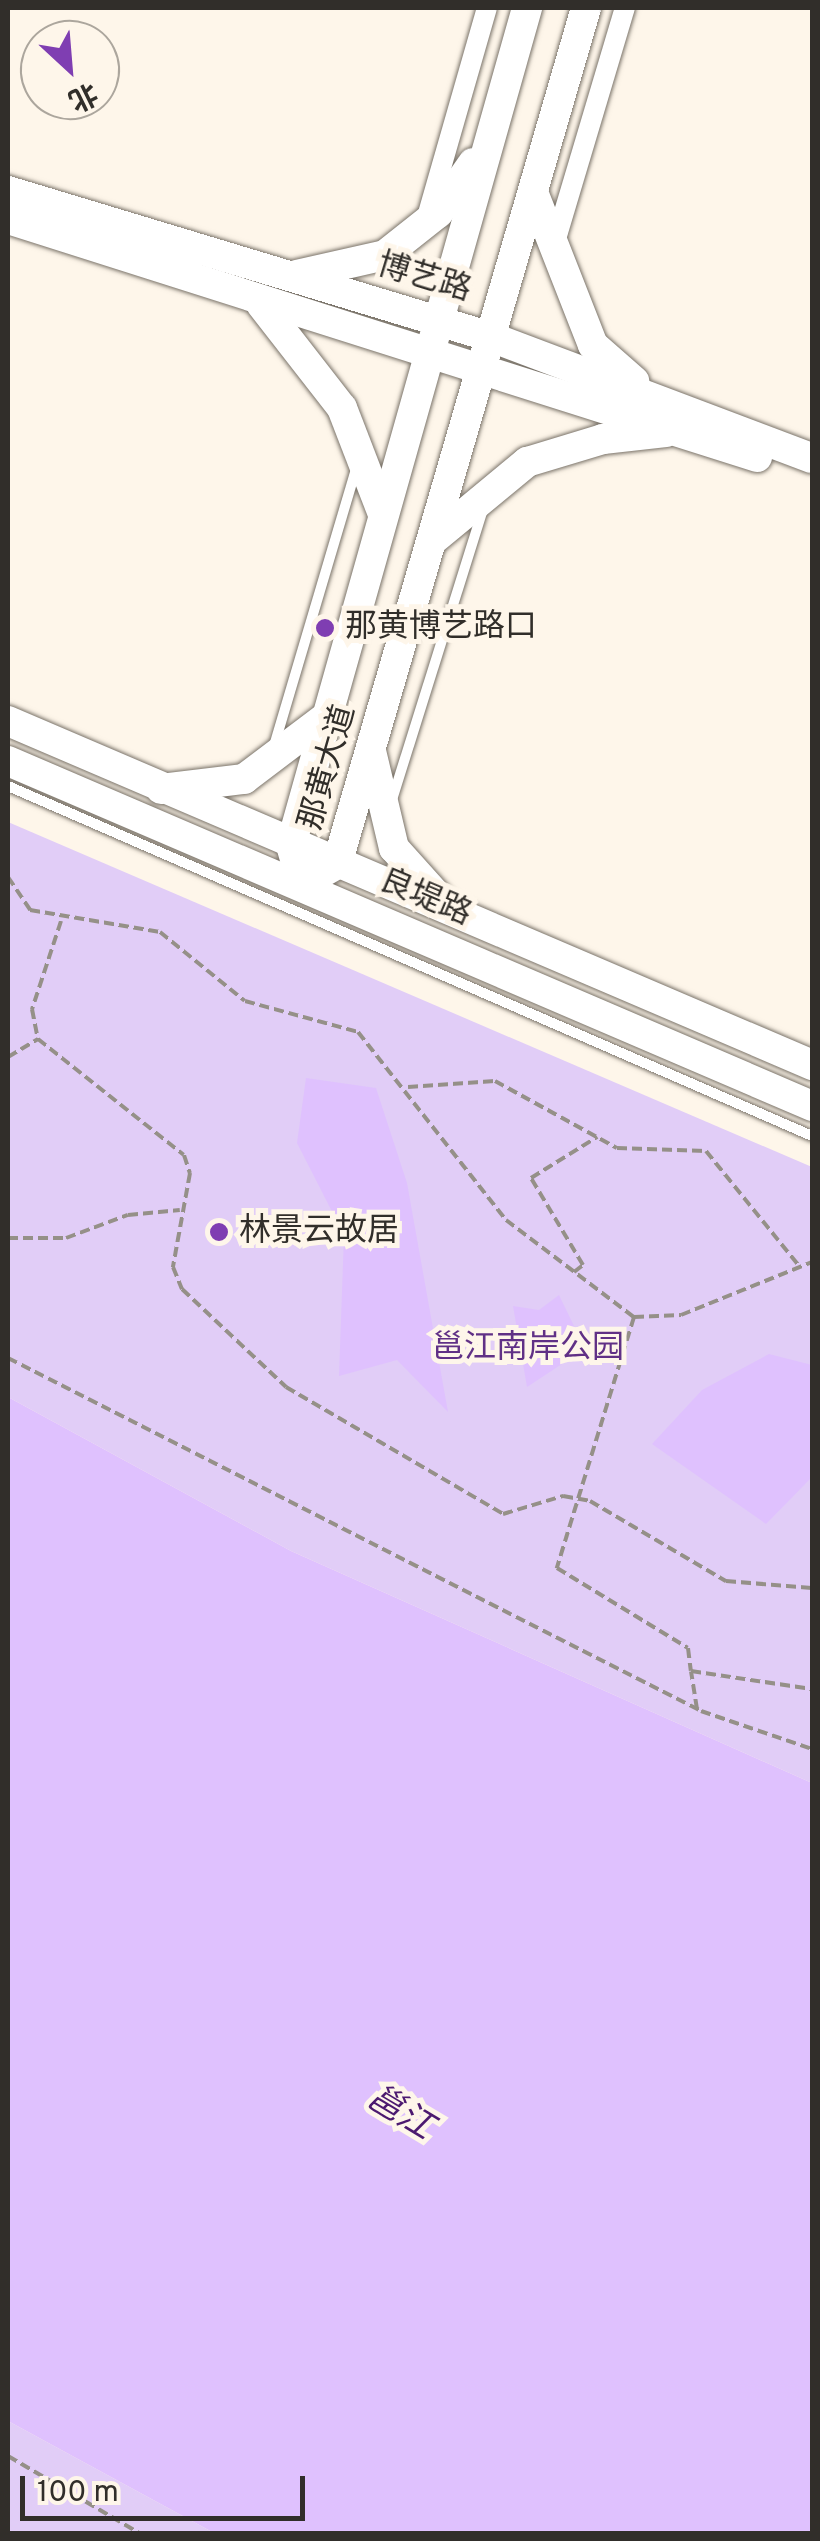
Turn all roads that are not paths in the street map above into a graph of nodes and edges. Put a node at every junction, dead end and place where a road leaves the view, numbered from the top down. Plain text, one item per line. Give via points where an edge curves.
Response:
1 (486, 8) edge
2 (527, 8) edge
3 (586, 8) edge
4 (625, 8) edge
5 (489, 140) junction
6 (8, 191) edge
7 (533, 192) junction
8 (8, 219) edge
9 (425, 224) junction
10 (553, 250) junction
11 (292, 276) junction
12 (261, 304) junction
13 (433, 334) junction
14 (487, 351) junction
15 (647, 393) junction
16 (678, 430) junction
17 (360, 454) junction
18 (812, 458) edge
19 (812, 475) edge
20 (489, 488) junction
21 (383, 514) junction
22 (432, 541) junction
23 (326, 717) junction
24 (8, 721) edge
25 (371, 749) junction
26 (8, 761) edge
27 (268, 767) junction
28 (8, 786) edge
29 (161, 789) junction
30 (387, 818) junction
31 (291, 845) junction
32 (337, 864) junction
33 (302, 884) junction
34 (452, 913) junction
35 (812, 1065) edge
36 (812, 1106) edge
37 (812, 1136) edge

1 - 9 street
2 - 5 main road, 那黄大道
3 - 7 main road, 那黄大道
4 - 10 street
5 - 9 main road
5 - 13 main road, 那黄大道
6 - 11 main road, 博艺路
7 - 10 main road
7 - 14 main road, 那黄大道
8 - 12 main road, 博艺路
9 - 11 main road via 385,255
10 - 15 main road via 593,345
11 - 13 main road, 博艺路
12 - 13 main road, 博艺路
12 - 17 main road via 342,408
13 - 14 main road, 博艺路
13 - 21 main road, 那黄大道
14 - 15 main road, 博艺路
14 - 16 main road, 博艺路
14 - 22 main road, 那黄大道
15 - 18 main road, 博艺路
16 - 19 main road, 博艺路
16 - 20 main road via 602,439 527,462
17 - 21 main road
17 - 27 lane
20 - 22 main road
20 - 30 lane
21 - 23 main road, 那黄大道
22 - 25 main road, 那黄大道
23 - 27 main road
23 - 31 main road, 那黄大道
24 - 29 main road, 良堤路
25 - 30 main road
25 - 32 main road, 那黄大道
26 - 33 main road, 良堤路
27 - 29 main road via 244,779
28 - 37 lane
29 - 31 main road, 良堤路
30 - 34 main road via 394,848
31 - 32 main road, 良堤路
31 - 33 main road, 那黄大道
32 - 33 main road, 那黄大道
32 - 34 main road, 良堤路
33 - 36 main road, 良堤路
34 - 35 main road, 良堤路

